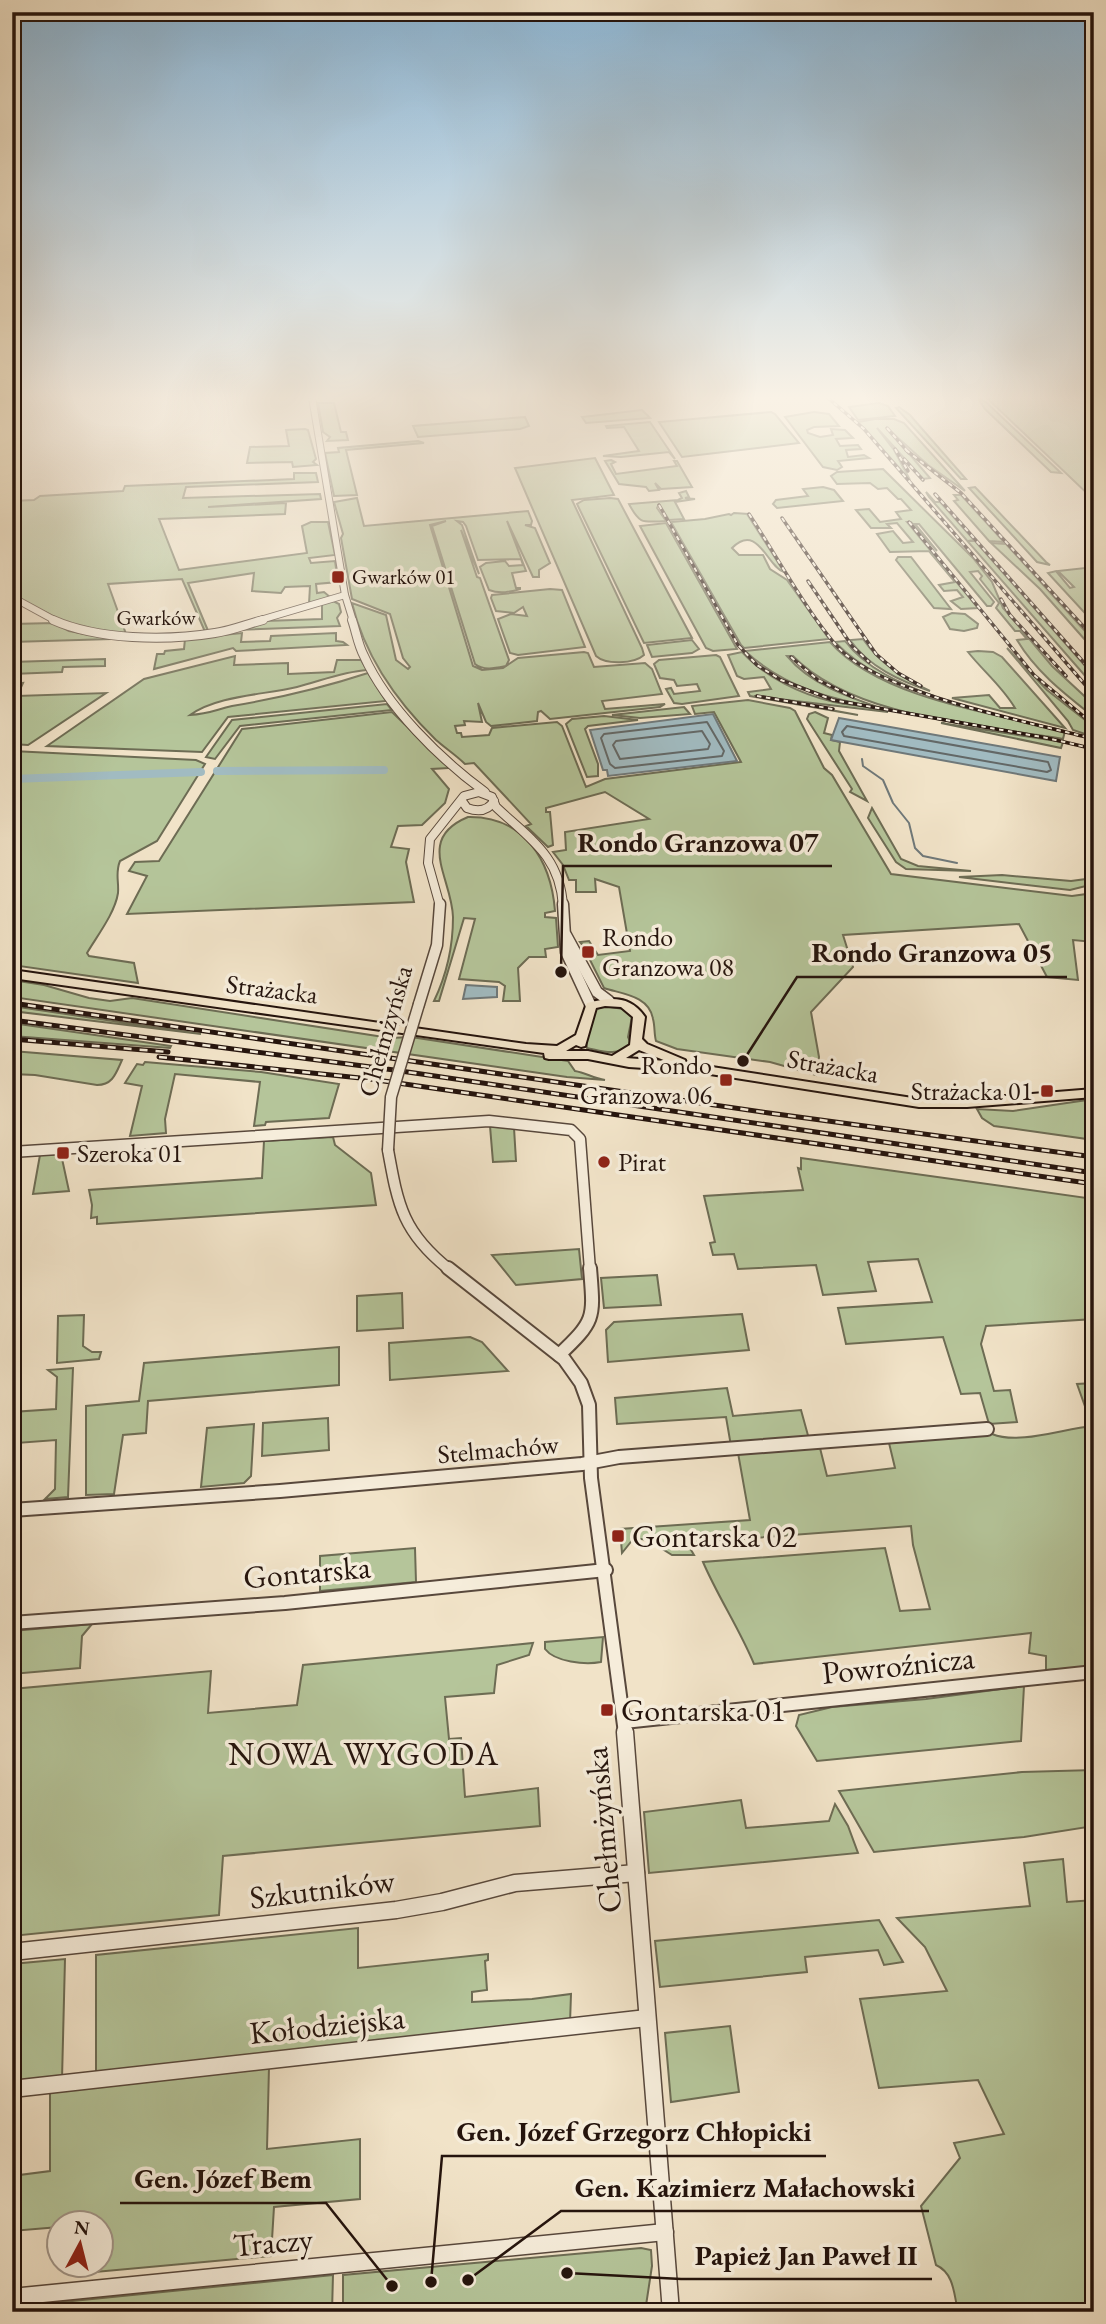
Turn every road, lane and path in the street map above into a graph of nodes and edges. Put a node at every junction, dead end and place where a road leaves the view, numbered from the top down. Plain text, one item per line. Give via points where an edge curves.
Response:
1 (330, 505) edge
2 (345, 595) junction
3 (12, 597) edge
4 (465, 776) junction
5 (487, 793) junction
6 (463, 798) junction
7 (494, 801) junction
8 (477, 810) junction
9 (512, 822) junction
10 (442, 823) junction
11 (566, 935) junction
12 (12, 974) edge
13 (608, 1001) junction
14 (591, 1006) junction
15 (580, 1037) junction
16 (637, 1041) junction
17 (526, 1048) junction
18 (588, 1055) junction
19 (614, 1060) junction
20 (691, 1067) junction
21 (1094, 1093) edge
22 (12, 1152) edge
23 (559, 1355) junction
24 (988, 1429) dead end
25 (591, 1463) junction
26 (12, 1510) edge
27 (606, 1570) junction
28 (12, 1623) edge
29 (1094, 1672) edge
30 (624, 1722) junction
31 (636, 1873) junction
32 (12, 1952) edge
33 (648, 2018) junction
34 (12, 2089) edge
35 (665, 2232) junction
36 (12, 2297) edge
37 (671, 2312) edge

1 - 2 street
2 - 3 street, Gwarków via 219,633 189,637 93,634 55,621
2 - 4 street via 363,655 387,695
4 - 5 street
4 - 6 street
5 - 6 street
5 - 7 street
6 - 8 street via 464,807
6 - 10 street, Chełmżyńska
7 - 8 street
7 - 9 street
8 - 9 street
8 - 10 street
9 - 11 street via 556,869
10 - 23 street, Chełmżyńska, bridge via 430,839 427,855 440,902 440,932 390,1103 388,1150 397,1203 415,1237 435,1258
11 - 13 street via 597,992
11 - 14 street via 566,952
12 - 17 main road, Strażacka
13 - 14 main road
13 - 16 main road via 626,1004 637,1013
14 - 15 main road
15 - 17 main road, Strażacka via 559,1050
15 - 18 main road
16 - 19 main road via 630,1052
16 - 20 main road, Strażacka
17 - 18 main road, Strażacka via 562,1057
18 - 19 main road
19 - 20 main road, Strażacka
20 - 21 main road, Strażacka via 919,1103
22 - 23 street via 489,1121 568,1130 580,1139 593,1307 586,1329
23 - 25 street, Chełmżyńska via 575,1372 587,1396
24 - 25 street, Stelmachów
25 - 26 street, Stelmachów
25 - 27 street, Chełmżyńska
27 - 28 street, Gontarska via 285,1603
27 - 30 street, Chełmżyńska
29 - 30 street, Powroźnicza
30 - 31 street, Chełmżyńska
31 - 32 street, Szkutników via 515,1883 396,1910
31 - 33 street, Chełmżyńska
33 - 34 street, Kołodziejska
33 - 35 street, Chełmżyńska
35 - 36 street, Traczy
35 - 37 street, Chełmżyńska

